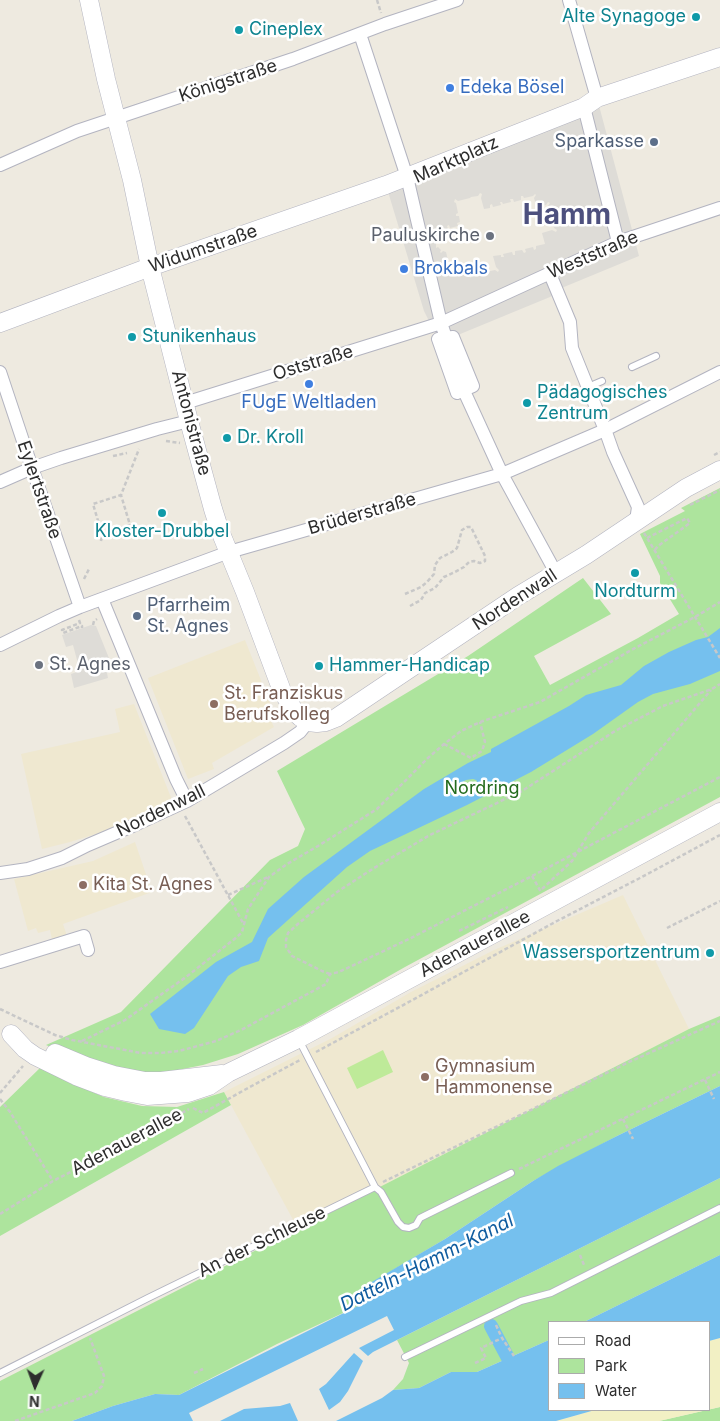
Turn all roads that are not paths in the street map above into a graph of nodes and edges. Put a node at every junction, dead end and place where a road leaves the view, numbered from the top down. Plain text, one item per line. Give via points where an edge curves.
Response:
1 (88, 0) edge
2 (457, 0) edge
3 (569, 0) edge
4 (360, 34) junction
5 (720, 57) edge
6 (590, 102) junction
7 (116, 118) junction
8 (0, 165) edge
9 (407, 177) junction
10 (720, 208) edge
11 (618, 242) junction
12 (150, 267) junction
13 (550, 274) junction
14 (0, 323) edge
15 (441, 323) junction
16 (656, 356) dead end
17 (632, 367) dead end
18 (0, 372) edge
19 (720, 372) edge
20 (602, 381) dead end
21 (588, 387) junction
22 (184, 403) junction
23 (189, 421) junction
24 (605, 430) junction
25 (32, 468) junction
26 (720, 470) edge
27 (502, 474) junction
28 (0, 482) edge
29 (636, 522) junction
30 (229, 552) junction
31 (556, 573) junction
32 (102, 599) junction
33 (80, 607) junction
34 (0, 645) edge
35 (304, 720) junction
36 (183, 803) junction
37 (720, 812) edge
38 (0, 873) edge
39 (88, 950) dead end
40 (0, 962) edge
41 (6, 1032) edge
42 (298, 1039) junction
43 (228, 1073) junction
44 (511, 1173) road end
45 (375, 1187) junction
46 (720, 1208) edge
47 (405, 1357) dead end
48 (0, 1373) edge

1 - 7 main road, Antonistraße
2 - 4 street, Königstraße
3 - 6 street
4 - 7 street, Königstraße
4 - 9 street
5 - 6 main road, Marktplatz
6 - 9 main road, Marktplatz
6 - 11 street
7 - 8 street, Königstraße via 77,131
7 - 12 main road, Antonistraße
9 - 12 main road, Widumstraße
9 - 15 street, Marktplatz
10 - 11 street, Weststraße
11 - 13 street, Weststraße
12 - 14 main road, Widumstraße
12 - 22 main road, Antonistraße
13 - 15 street, Weststraße
13 - 21 street via 570,322 572,348
15 - 22 street, Oststraße
15 - 27 street, Marktplatz via 446,338 454,337 473,386 464,390
16 - 17 lane
18 - 25 street, Eylertstraße
19 - 24 street, Brüderstraße
20 - 21 lane
21 - 24 street
22 - 23 main road, Antonistraße
23 - 25 street
23 - 30 main road, Antonistraße
24 - 27 street, Brüderstraße
24 - 29 street via 638,507
25 - 28 street
25 - 33 street, Eylertstraße
26 - 29 main road, Nordenwall via 686,488
27 - 30 street, Brüderstraße
27 - 31 street
29 - 31 main road, Nordenwall
30 - 32 street, Brüderstraße
30 - 35 main road, Antonistraße via 282,691
31 - 35 main road, Nordenwall via 336,718 326,722
32 - 33 street, Brüderstraße
32 - 36 street
33 - 34 street, Brüderstraße
35 - 36 street, Nordenwall via 300,732 284,743
36 - 38 street, Nordenwall via 62,858 28,869
37 - 42 main road, Adenauerallee
39 - 40 street via 84,936
41 - 43 main road, Adenauerallee via 69,1060 145,1081
41 - 43 main road, Adenauerallee via 35,1056 76,1076 105,1087 147,1096 188,1093 208,1086
42 - 43 main road, Adenauerallee
42 - 45 lane
44 - 45 lane via 420,1218 409,1228 398,1222
45 - 48 lane, An der Schleuse
46 - 47 lane via 551,1293 520,1301

